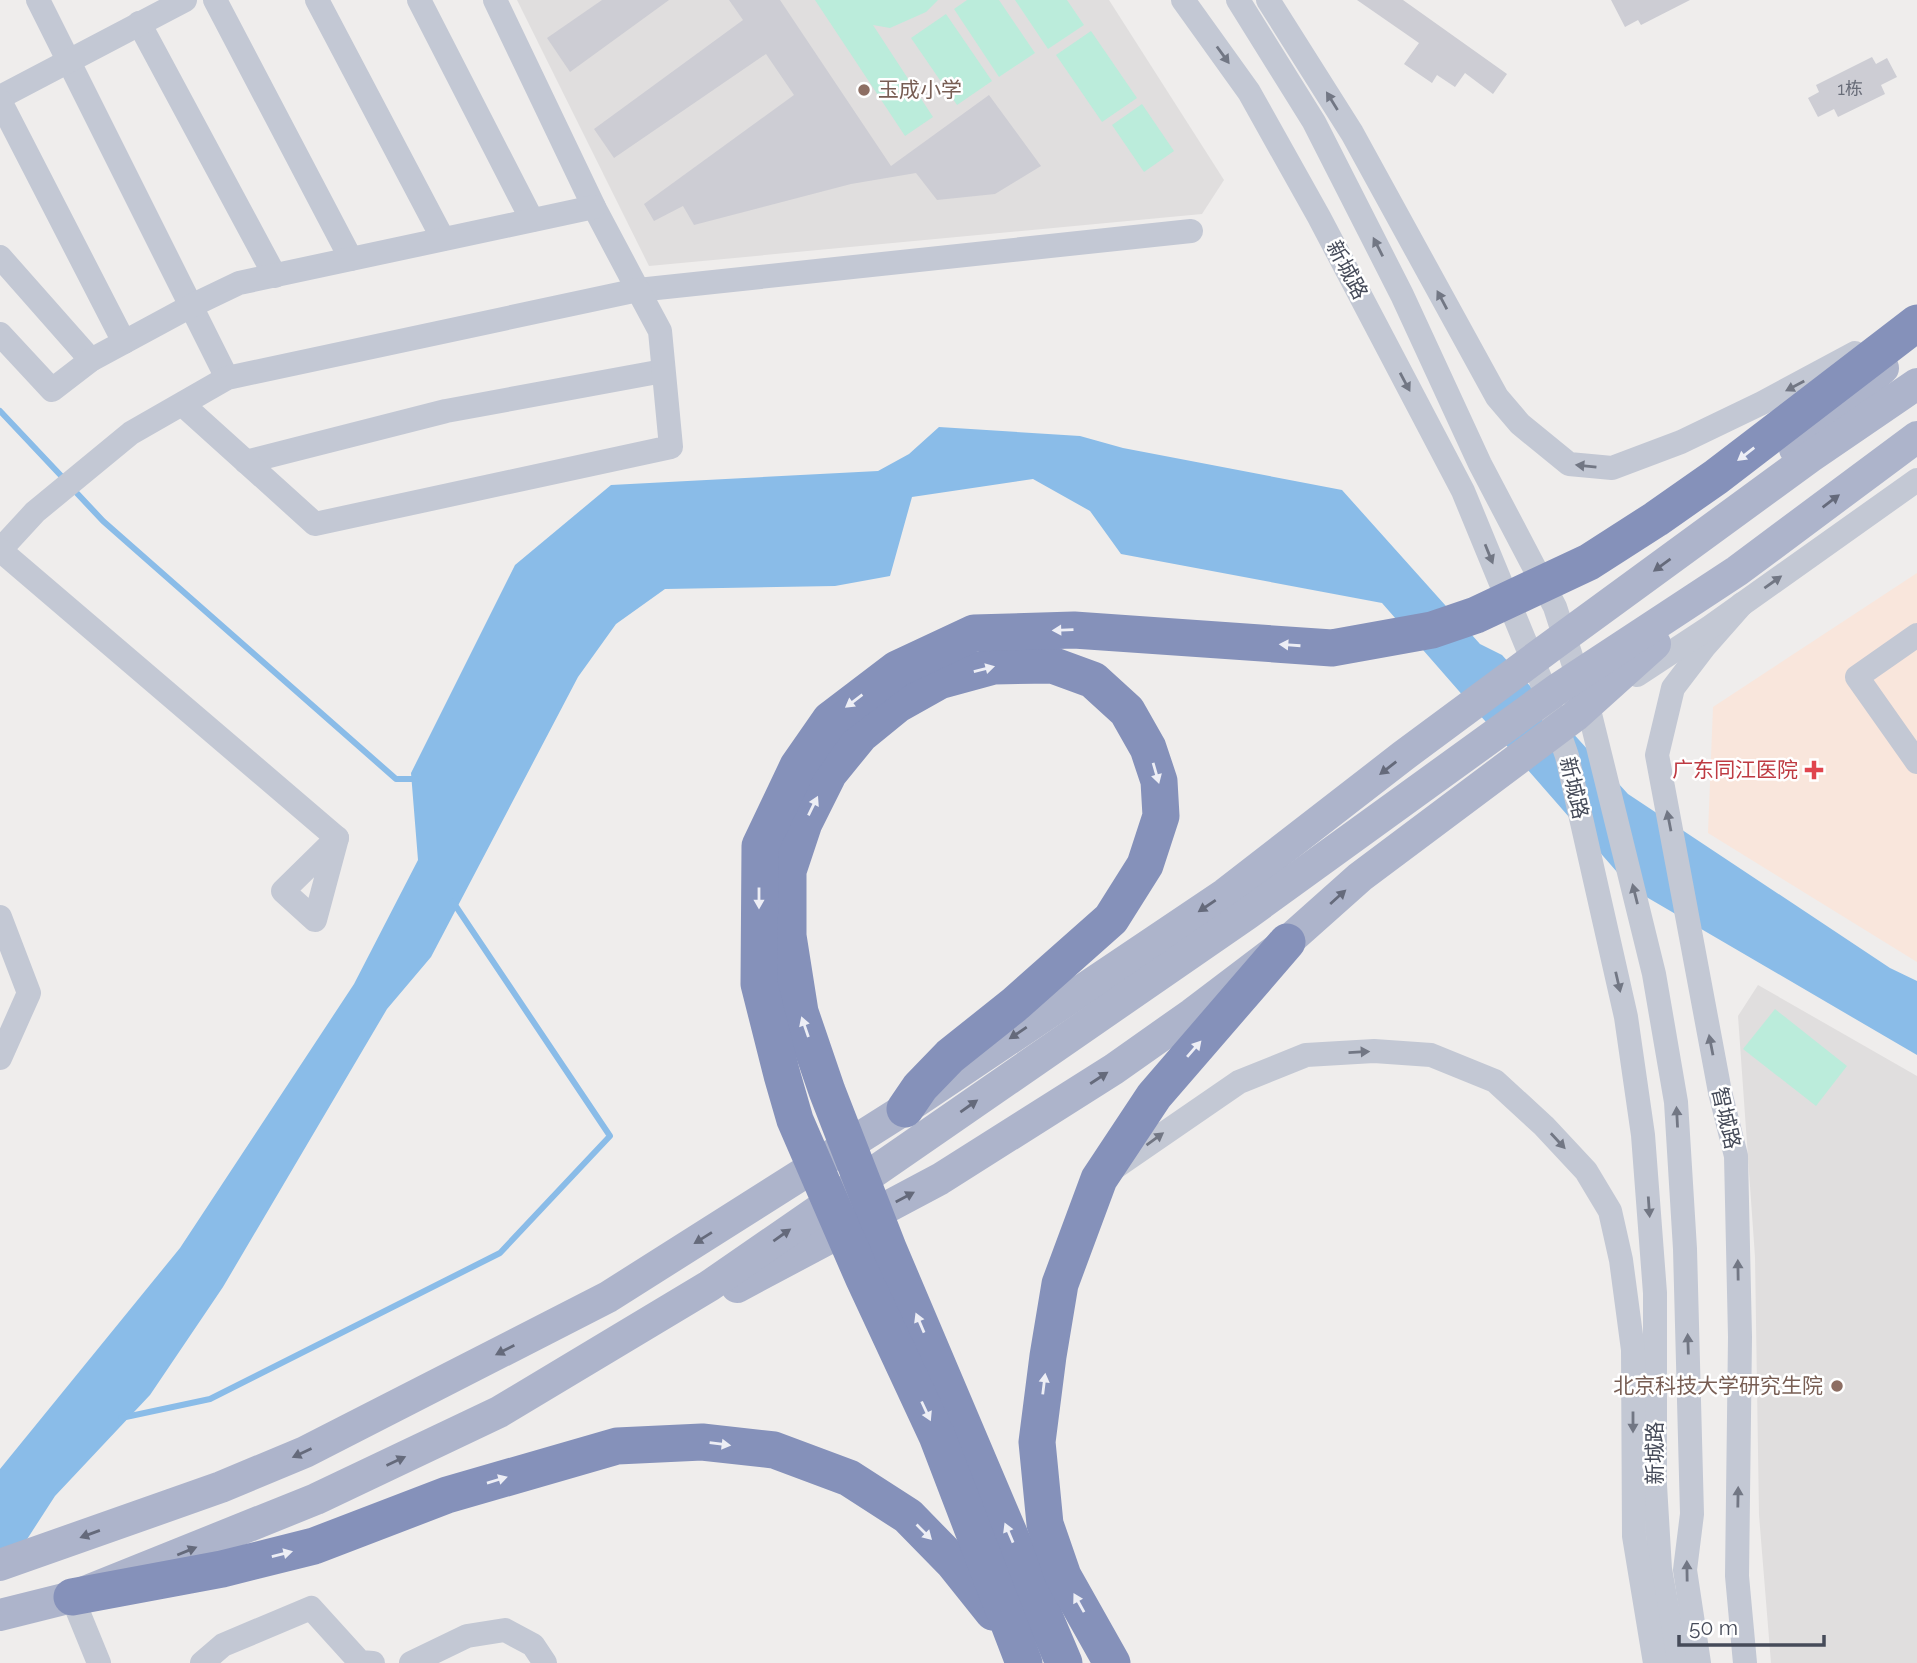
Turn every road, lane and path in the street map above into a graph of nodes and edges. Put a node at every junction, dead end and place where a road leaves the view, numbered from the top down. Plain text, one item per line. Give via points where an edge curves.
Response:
1 (38, 0) edge
2 (185, 0) edge
3 (215, 0) edge
4 (317, 0) edge
5 (419, 0) edge
6 (495, 0) edge
7 (1183, 0) edge
8 (1238, 0) edge
9 (1268, 0) edge
10 (139, 23) junction
11 (68, 60) junction
12 (0, 99) edge
13 (594, 207) junction
14 (532, 220) junction
15 (1191, 231) dead end
16 (443, 239) junction
17 (0, 257) edge
18 (351, 259) junction
19 (275, 275) junction
20 (638, 290) junction
21 (191, 306) junction
22 (1917, 313) edge
23 (1917, 323) edge
24 (0, 334) edge
25 (1917, 336) edge
26 (124, 342) junction
27 (92, 360) junction
28 (663, 371) junction
29 (226, 379) junction
30 (1917, 384) edge
31 (182, 404) junction
32 (1917, 437) edge
33 (246, 462) junction
34 (1917, 480) edge
35 (1692, 543) junction
36 (0, 550) edge
37 (1737, 570) junction
38 (1742, 604) junction
39 (1917, 635) edge
40 (1575, 716) junction
41 (1917, 762) edge
42 (337, 838) dead end
43 (0, 917) edge
44 (1287, 942) junction
45 (0, 1058) edge
46 (905, 1109) junction
47 (1099, 1179) junction
48 (890, 1297) junction
49 (499, 1412) junction
50 (5, 1564) edge
51 (72, 1597) junction
52 (3, 1614) edge
53 (1020, 1652) edge
54 (99, 1663) edge
55 (202, 1663) edge
56 (373, 1663) edge
57 (411, 1663) edge
58 (545, 1663) edge
59 (1064, 1663) edge
60 (1112, 1663) edge
61 (1655, 1663) edge
62 (1676, 1663) edge
63 (1699, 1663) edge
64 (1745, 1663) edge

1 - 11 street
2 - 10 street
3 - 18 street
4 - 16 street
5 - 14 street
6 - 13 street
7 -> 62 street, 新城路 via 1249,92 1463,491 1567,756 1626,1017 1643,1135 1655,1293 1659,1557
63 -> 8 street, 新城路 via 1685,1570 1692,1501 1676,1101 1654,974 1591,718 1555,607 1480,464 1402,295 1314,122
22 -> 9 street via 1841,362 1681,442 1612,468 1569,464 1520,424 1497,397 1352,133
10 - 11 street
10 - 19 street
11 - 12 street
11 - 21 street
12 - 26 street
13 - 14 street
13 - 20 street
14 - 16 street
15 - 20 street
16 - 18 street
17 - 27 street
18 - 19 street
19 - 21 street via 239,283
20 - 28 street via 660,331
20 - 29 street
21 - 26 street
21 - 29 street
23 -> 48 highway via 1656,519 1588,562 1476,615 1432,630 1332,648 1074,630 974,633 897,669 830,719 798,766 760,846 759,984 790,1107
24 - 27 street via 52,390
25 - 35 main road
26 - 27 street
28 - 33 street via 446,411
28 - 33 street via 671,447 315,524
29 - 31 street
30 - 35 main road
31 - 33 street
31 - 36 street via 131,433 45,504
37 -> 32 main road
38 -> 34 street
35 -> 46 main road via 1225,894
36 - 42 street
37 - 40 main road
49 -> 37 main road via 709,1286 1247,914 1559,688
38 - 40 street
64 -> 38 street, 智城路 via 1737,1576 1740,1337 1736,1156 1657,755 1672,688
39 - 41 street via 1857,677
44 -> 40 main road via 1360,877
43 - 45 street via 29,993
47 -> 44 highway via 1154,1096
49 -> 44 main road via 940,1179 1114,1069
48 -> 46 highway via 800,1012 788,936 788,871 804,823 829,773 860,735 898,704 939,681 994,666 1052,665 1093,680 1127,711 1159,780 1161,816 1145,865 1111,919 950,1056
46 -> 50 main road via 608,1297 437,1385 304,1452 221,1487
60 -> 47 highway via 1063,1576 1045,1524 1037,1442 1060,1284
47 -> 61 street via 1239,1082 1306,1055 1374,1051 1432,1055 1495,1081 1586,1171 1610,1211 1633,1350 1634,1535
48 -> 53 highway via 937,1436
59 -> 48 highway
51 -> 49 main road via 316,1499
51 - 52 main road
51 -> 53 highway via 222,1569 314,1546 447,1494 617,1446 702,1442 774,1450 849,1478 908,1516 953,1562
51 - 54 street
55 - 56 street via 223,1645 312,1608 360,1662
57 - 58 street via 467,1636 505,1630 533,1645

